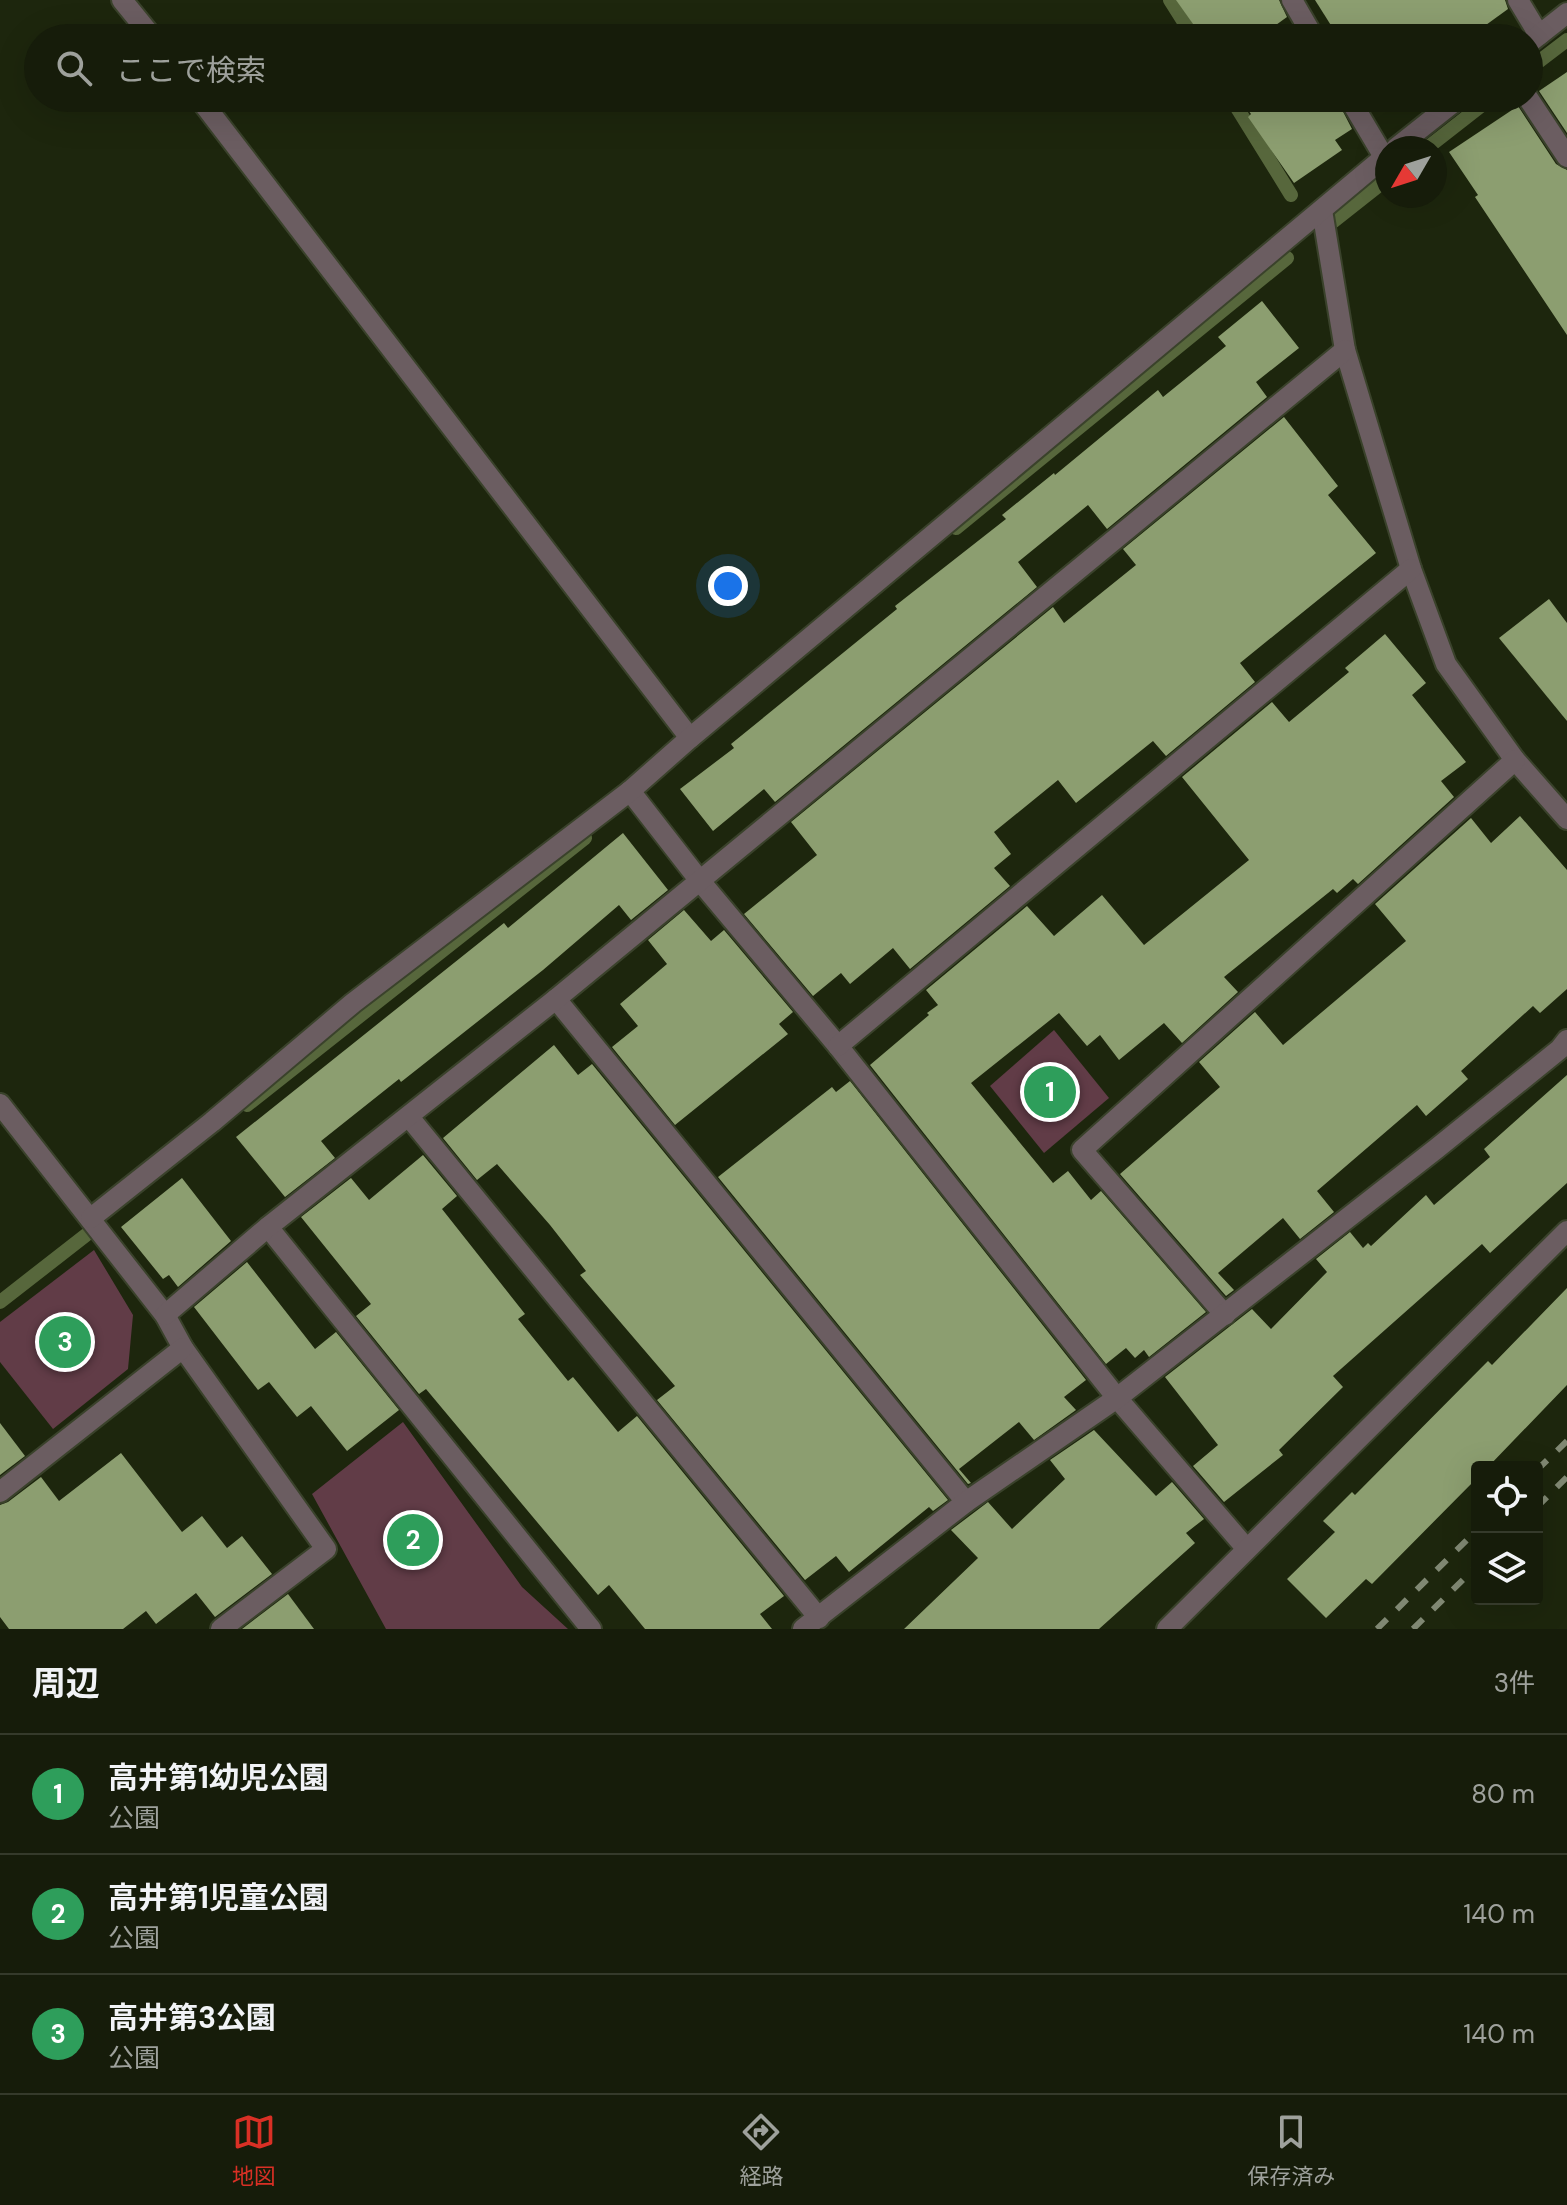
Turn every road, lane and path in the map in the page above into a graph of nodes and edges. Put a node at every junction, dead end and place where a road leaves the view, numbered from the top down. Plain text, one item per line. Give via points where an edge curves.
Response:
1 (122, 0) edge
2 (1292, 0) edge
3 (1518, 0) edge
4 (1567, 13) edge
5 (142, 24) edge
6 (1306, 24) edge
7 (1528, 24) edge
8 (1543, 32) edge
9 (210, 112) edge
10 (1359, 112) edge
11 (1441, 112) edge
12 (1537, 112) edge
13 (1377, 136) edge
14 (1411, 136) edge
15 (1567, 157) edge
16 (1375, 165) edge
17 (1322, 210) junction
18 (1345, 350) junction
19 (1411, 569) junction
20 (690, 738) junction
21 (1515, 760) junction
22 (630, 791) junction
23 (1567, 819) edge
24 (700, 881) junction
25 (556, 999) junction
26 (1567, 1040) edge
27 (838, 1046) junction
28 (0, 1104) edge
29 (409, 1117) junction
30 (91, 1218) junction
31 (268, 1227) junction
32 (1567, 1231) edge
33 (165, 1315) junction
34 (1225, 1315) junction
35 (183, 1348) junction
36 (1117, 1398) junction
37 (0, 1492) edge
38 (966, 1502) junction
39 (1246, 1548) junction
40 (811, 1623) edge
41 (221, 1629) edge
42 (591, 1629) edge
43 (1167, 1629) edge

1 - 5 street
2 - 6 street
3 - 7 street
4 - 8 street
9 - 20 street
10 - 13 street
11 - 14 street
12 - 15 street
16 - 17 street
17 - 18 street
17 - 20 street
18 - 19 street
18 - 24 street
19 - 21 street via 1446,664
19 - 27 street
20 - 22 street
21 - 23 street
21 - 34 street via 1082,1150
22 - 24 street
22 - 30 street via 353,1003
24 - 25 street
24 - 27 street
25 - 29 street
25 - 38 street
26 - 34 street
27 - 36 street
28 - 30 street
29 - 31 street
29 - 40 street
30 - 33 street
31 - 33 street
31 - 42 street
32 - 39 street
33 - 35 street
34 - 36 street
35 - 37 street
35 - 41 street via 326,1549
36 - 38 street
36 - 39 street
38 - 40 street
39 - 43 street

